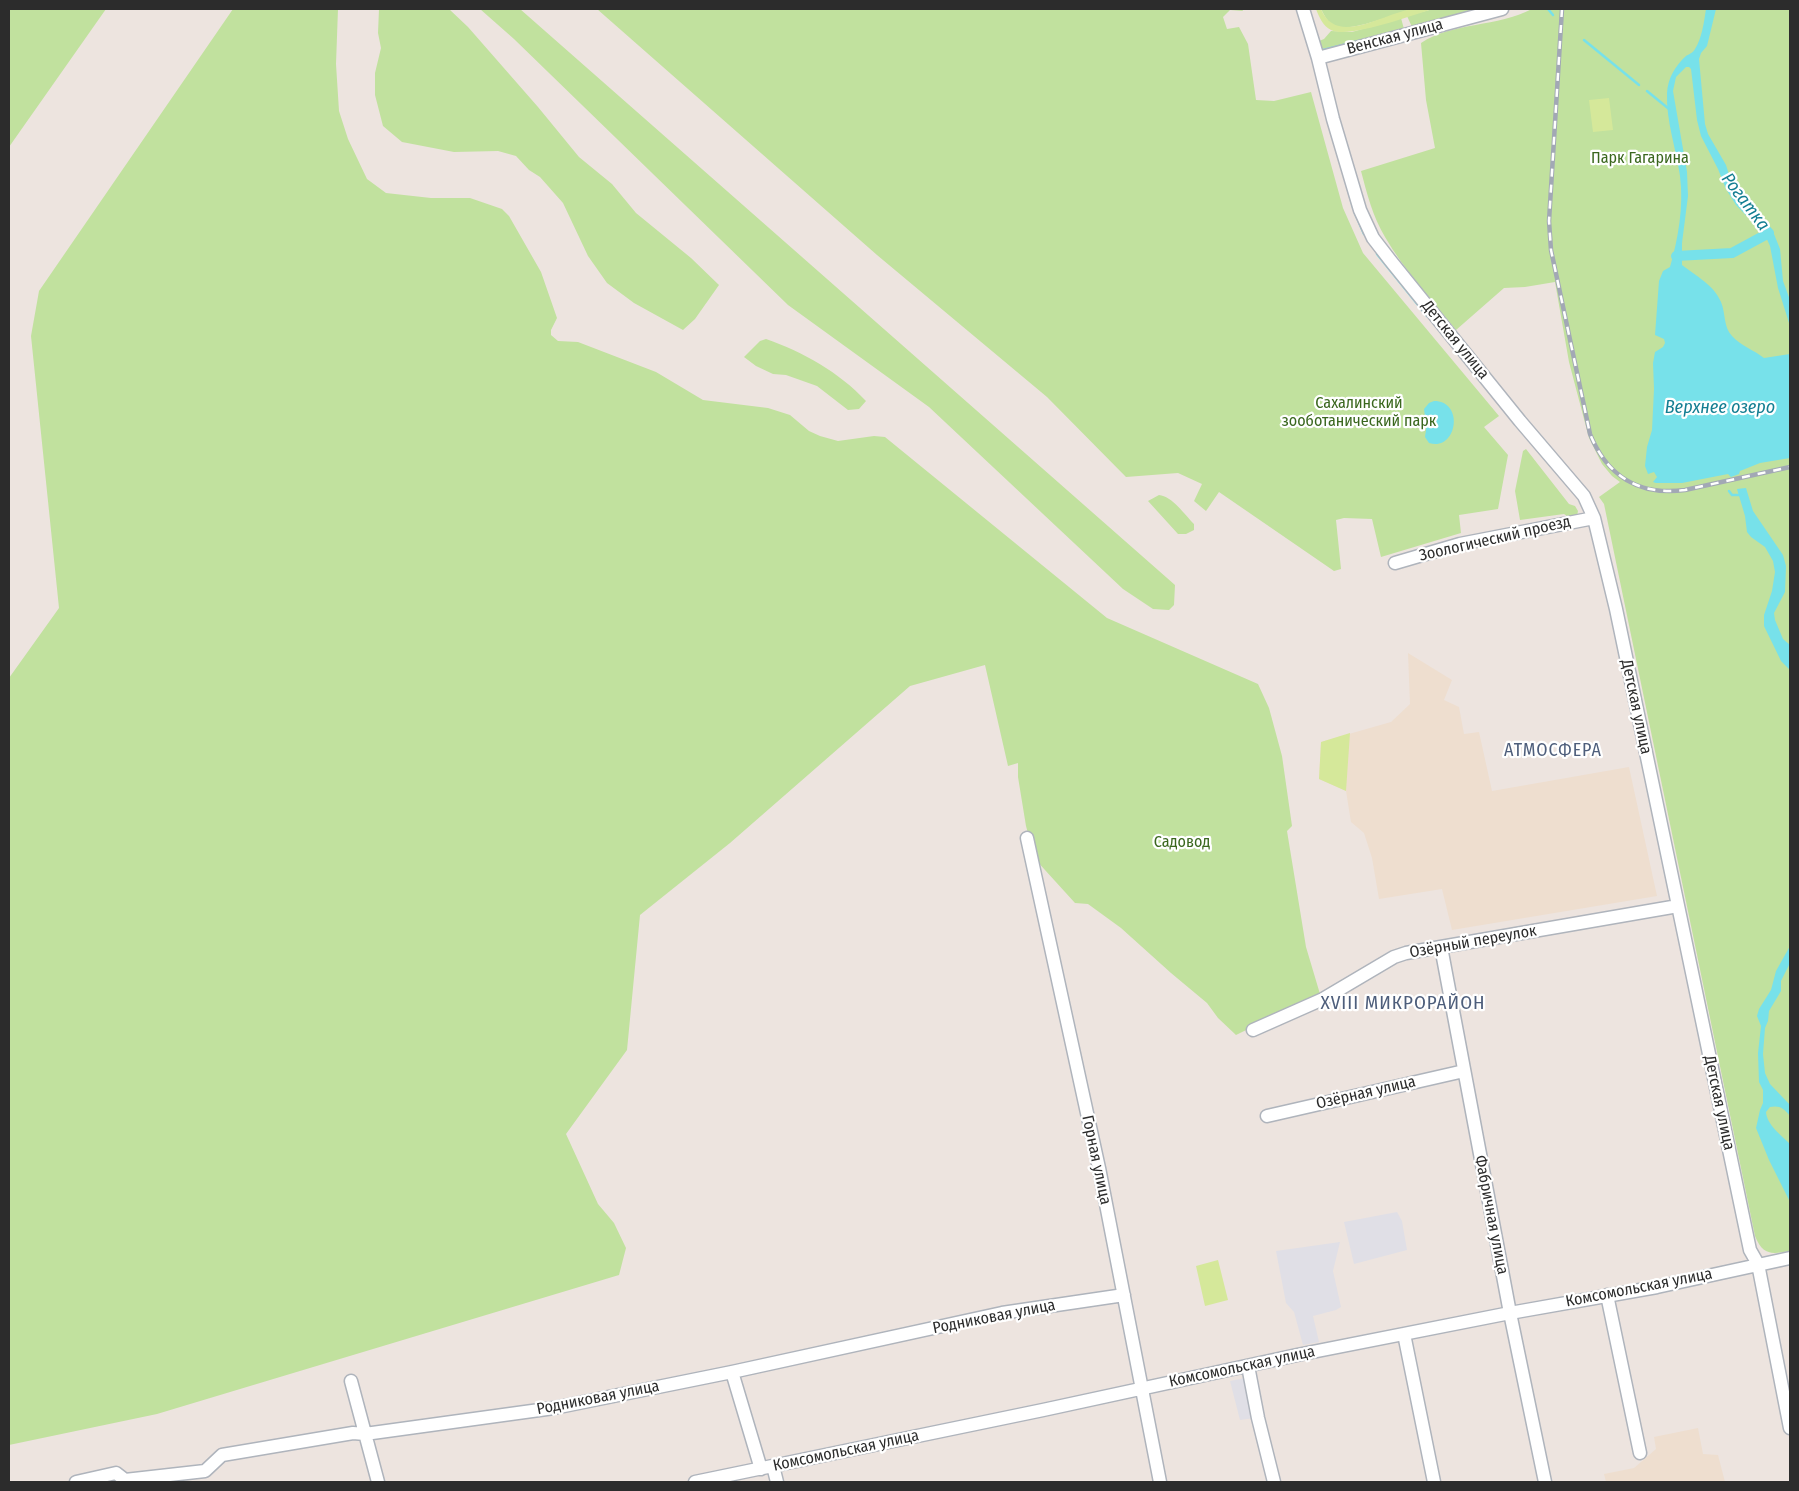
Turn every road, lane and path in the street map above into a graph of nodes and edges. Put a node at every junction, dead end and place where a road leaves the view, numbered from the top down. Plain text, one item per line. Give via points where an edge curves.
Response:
1 (1303, 9) edge
2 (1502, 9) edge
3 (1318, 58) junction
4 (1594, 518) junction
5 (1396, 563) dead end
6 (1027, 838) dead end
7 (1678, 906) junction
8 (1441, 947) junction
9 (1253, 1030) dead end
10 (1464, 1071) junction
11 (1267, 1116) dead end
12 (1790, 1258) edge
13 (1758, 1264) junction
14 (1124, 1295) junction
15 (1607, 1295) junction
16 (1510, 1313) junction
17 (1404, 1334) junction
18 (1248, 1366) junction
19 (732, 1372) junction
20 (350, 1381) dead end
21 (1141, 1389) junction
22 (1790, 1428) edge
23 (365, 1434) junction
24 (1640, 1453) dead end
25 (767, 1468) junction
26 (76, 1482) edge
27 (378, 1482) edge
28 (695, 1482) edge
29 (777, 1482) edge
30 (1160, 1482) edge
31 (1274, 1482) edge
32 (1434, 1482) edge
33 (1545, 1482) edge

1 - 3 street, Детская улица
2 - 3 street, Венская улица
3 - 4 street, Детская улица via 1360,210 1374,238 1584,496
4 - 5 street, Зоологический проезд via 1460,544
4 - 7 street, Детская улица via 1612,589
6 - 14 street, Горная улица
7 - 8 street, Озёрный переулок
7 - 13 street, Детская улица via 1750,1250
8 - 9 street, Озёрный переулок via 1394,958 1323,999
8 - 10 street, Фабричная улица
10 - 11 street, Озёрная улица
10 - 16 street, Фабричная улица
12 - 13 street, Комсомольская улица
13 - 15 street, Комсомольская улица
13 - 22 street, Детская улица
14 - 19 street, Родниковая улица via 1002,1313
14 - 21 street, Горная улица
15 - 16 street, Комсомольская улица
15 - 24 street
16 - 17 street, Комсомольская улица
16 - 33 street, Фабричная улица
17 - 18 street, Комсомольская улица
17 - 32 street
18 - 21 street, Комсомольская улица
18 - 31 street
19 - 23 street, Родниковая улица via 554,1408
19 - 25 street
20 - 23 street
21 - 25 street, Комсомольская улица
21 - 30 street, Горная улица
23 - 26 street, Родниковая улица via 344,1434 222,1455 205,1471 125,1480 116,1473
23 - 27 street
25 - 28 street, Комсомольская улица
25 - 29 street

